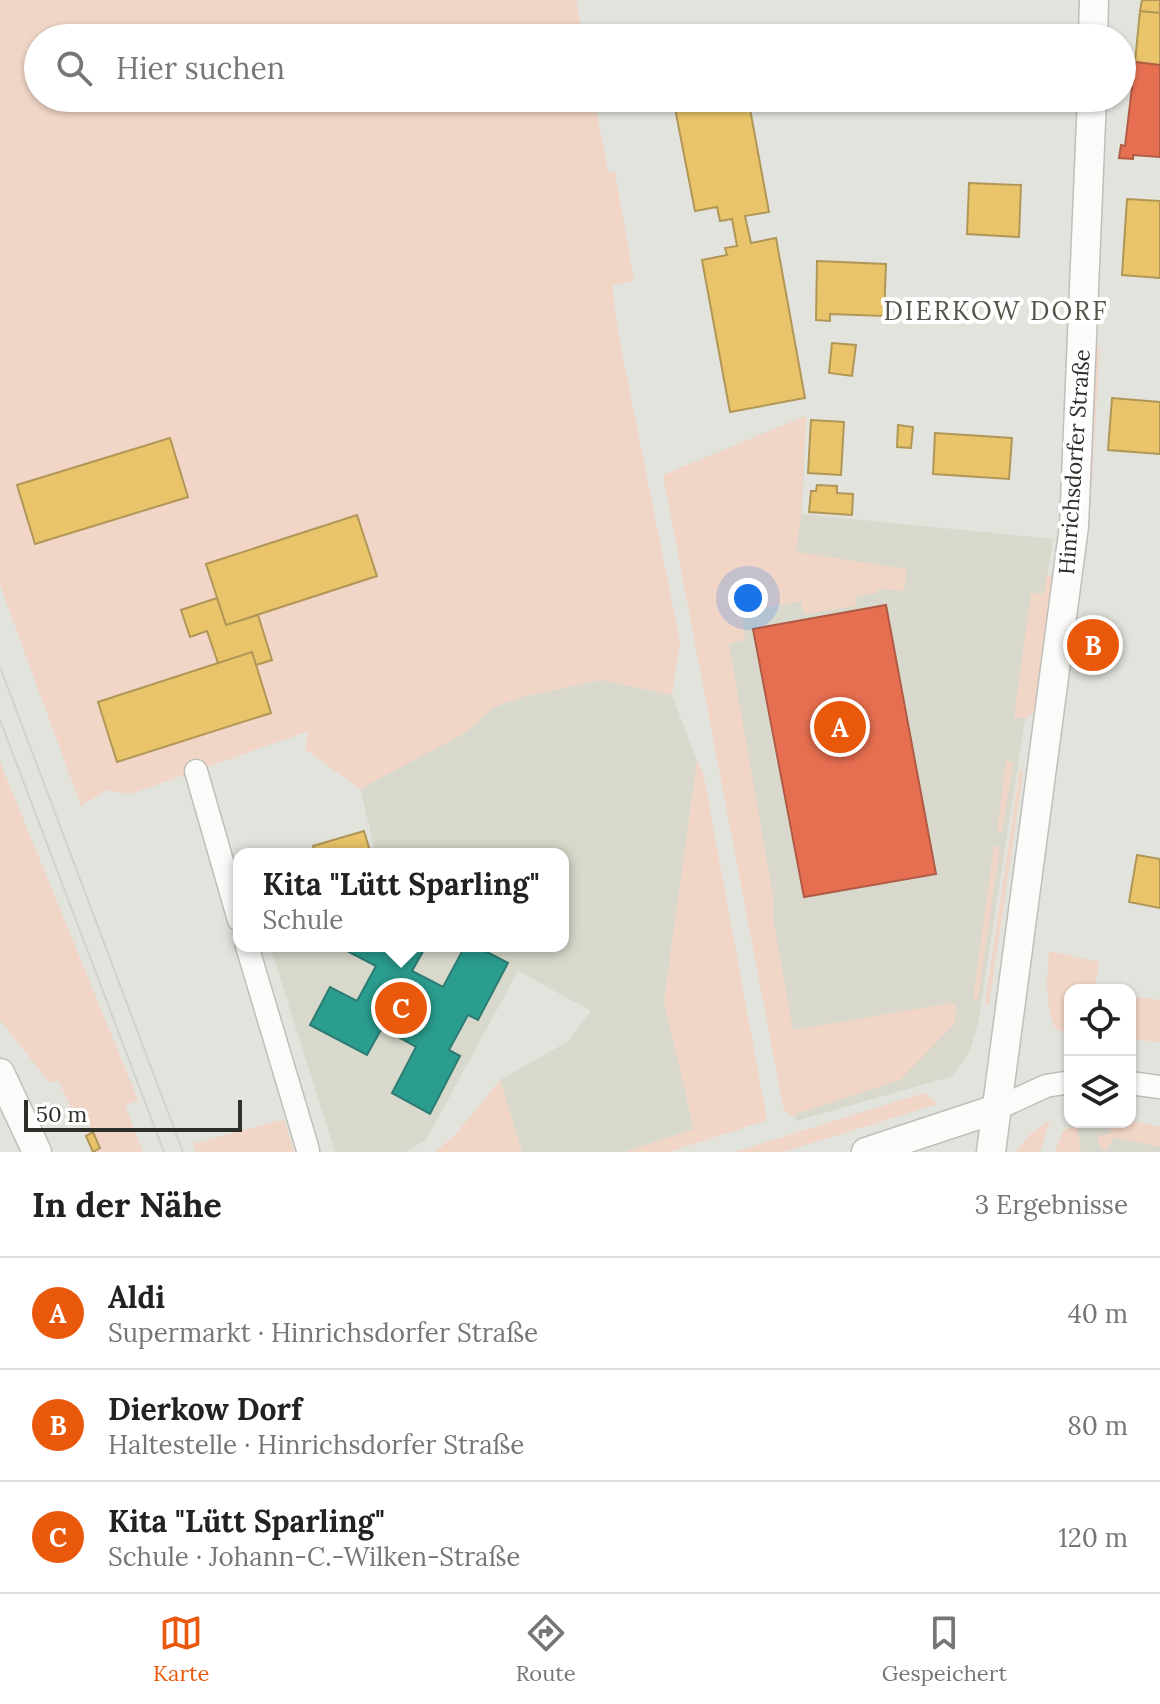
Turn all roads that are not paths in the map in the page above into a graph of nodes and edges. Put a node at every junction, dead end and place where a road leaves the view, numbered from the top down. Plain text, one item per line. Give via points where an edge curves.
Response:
1 (1094, 0) edge
2 (1093, 24) edge
3 (1091, 112) edge
4 (196, 771) dead end
5 (233, 899) edge
6 (249, 952) edge
7 (0, 1073) edge
8 (1064, 1083) edge
9 (1136, 1084) edge
10 (1160, 1087) edge
11 (996, 1109) junction
12 (309, 1151) edge
13 (37, 1152) edge
14 (866, 1152) edge
15 (991, 1152) edge

1 - 2 street
3 - 11 street, Hinrichsdorfer Straße via 1074,526
4 - 5 street
6 - 12 street
7 - 13 street
8 - 11 street
9 - 10 street
11 - 14 street
11 - 15 street, Hinrichsdorfer Straße

